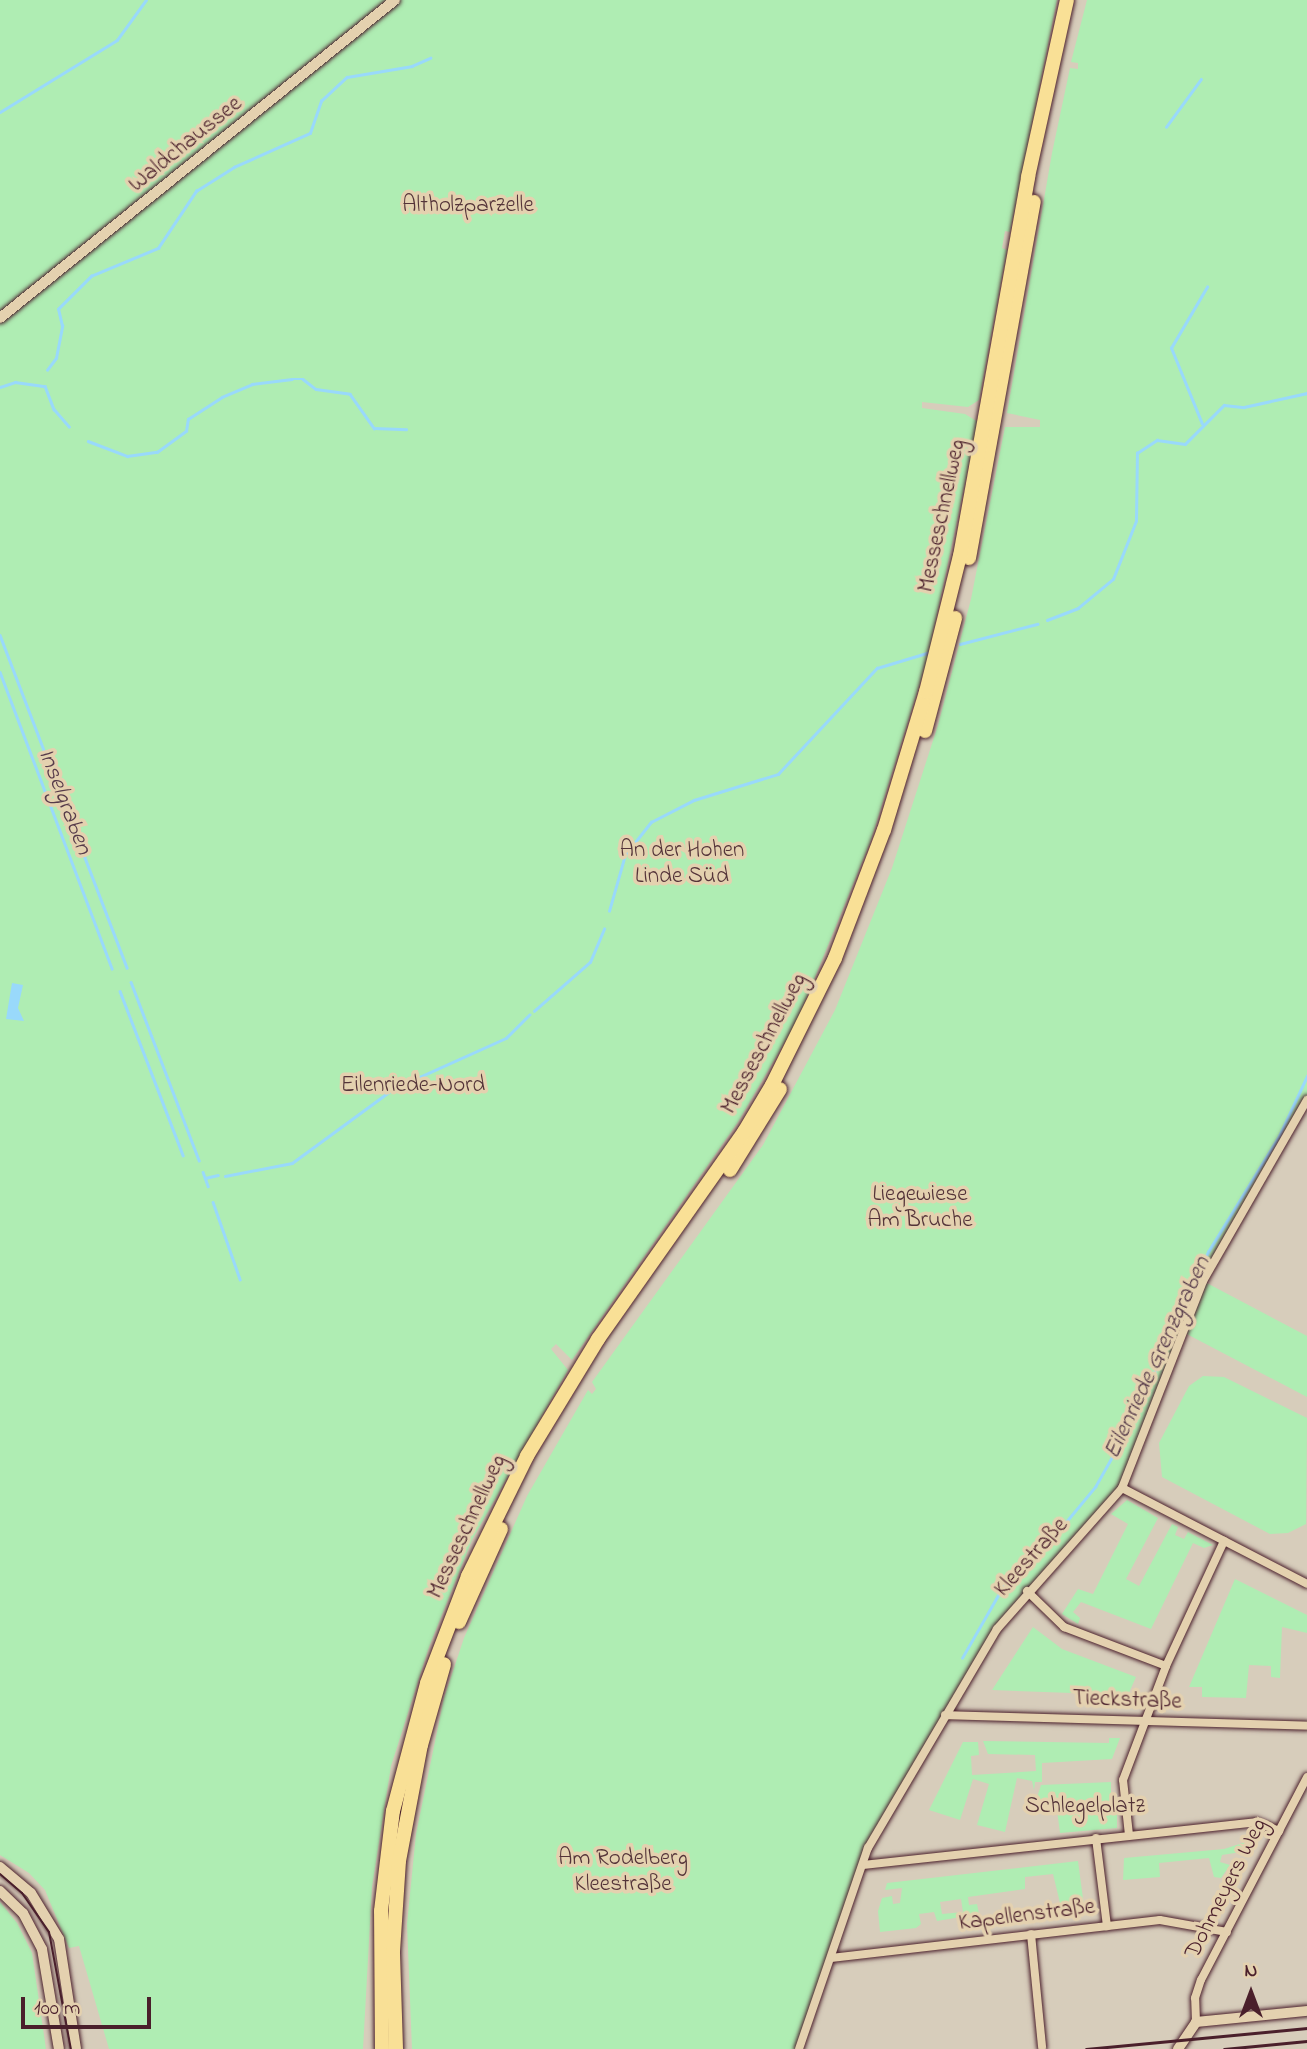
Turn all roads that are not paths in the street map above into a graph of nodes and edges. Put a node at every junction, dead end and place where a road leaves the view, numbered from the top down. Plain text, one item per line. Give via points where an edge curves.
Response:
1 (395, 0) edge
2 (1067, 0) edge
3 (1077, 0) edge
4 (0, 318) edge
5 (1307, 1100) edge
6 (1122, 1488) junction
7 (1224, 1541) junction
8 (1307, 1584) edge
9 (1027, 1591) junction
10 (1166, 1667) junction
11 (945, 1715) junction
12 (1146, 1720) junction
13 (1307, 1726) edge
14 (1307, 1777) edge
15 (1279, 1831) junction
16 (1129, 1835) junction
17 (1096, 1838) junction
18 (863, 1865) junction
19 (0, 1867) edge
20 (0, 1891) edge
21 (1107, 1926) junction
22 (1227, 1932) junction
23 (1031, 1934) junction
24 (393, 1951) junction
25 (831, 1958) junction
26 (379, 1999) junction
27 (1307, 2011) edge
28 (1196, 2022) junction
29 (1042, 2047) dead end
30 (58, 2049) edge
31 (76, 2049) edge
32 (372, 2049) edge
33 (382, 2049) edge
34 (396, 2049) edge
35 (405, 2049) edge
36 (799, 2049) edge
37 (1178, 2049) edge

1 - 4 street, Waldchaussee
2 - 26 highway, Messeschnellweg via 1028,177 960,556 926,692 876,853 835,958 772,1084 744,1132 591,1351 527,1456 468,1576 427,1683 400,1776 381,1911
3 - 24 highway, Messeschnellweg via 1038,177 967,568 936,694 885,855 844,961 782,1087 753,1137 606,1344 535,1461 477,1579 436,1686 413,1778 399,1861
5 - 6 street, Kleestraße via 1203,1281
6 - 7 street
6 - 9 street, Kleestraße
7 - 8 street
7 - 10 street
9 - 10 street via 1064,1627
9 - 11 street, Kleestraße via 997,1629
10 - 12 street
11 - 12 street, Tieckstraße
11 - 18 street, Kleestraße
12 - 13 street, Tieckstraße
12 - 16 street via 1123,1780
14 - 15 street, Dohmeyers Weg
15 - 16 street via 1256,1822
15 - 22 street, Dohmeyers Weg
16 - 17 street
17 - 18 street
17 - 21 street
18 - 25 street, Kleestraße
19 - 31 street via 31,1893 59,1939
20 - 30 street via 23,1913 42,1949
21 - 22 street, Kapellenstraße via 1160,1920
21 - 23 street, Kapellenstraße
22 - 28 street, Dohmeyers Weg via 1201,1980 1195,1998
23 - 25 street, Kapellenstraße
23 - 29 street
24 - 34 highway, Messeschnellweg
24 - 35 highway
25 - 36 street, Kleestraße
26 - 32 highway
26 - 33 highway, Messeschnellweg
27 - 28 street
28 - 37 street

